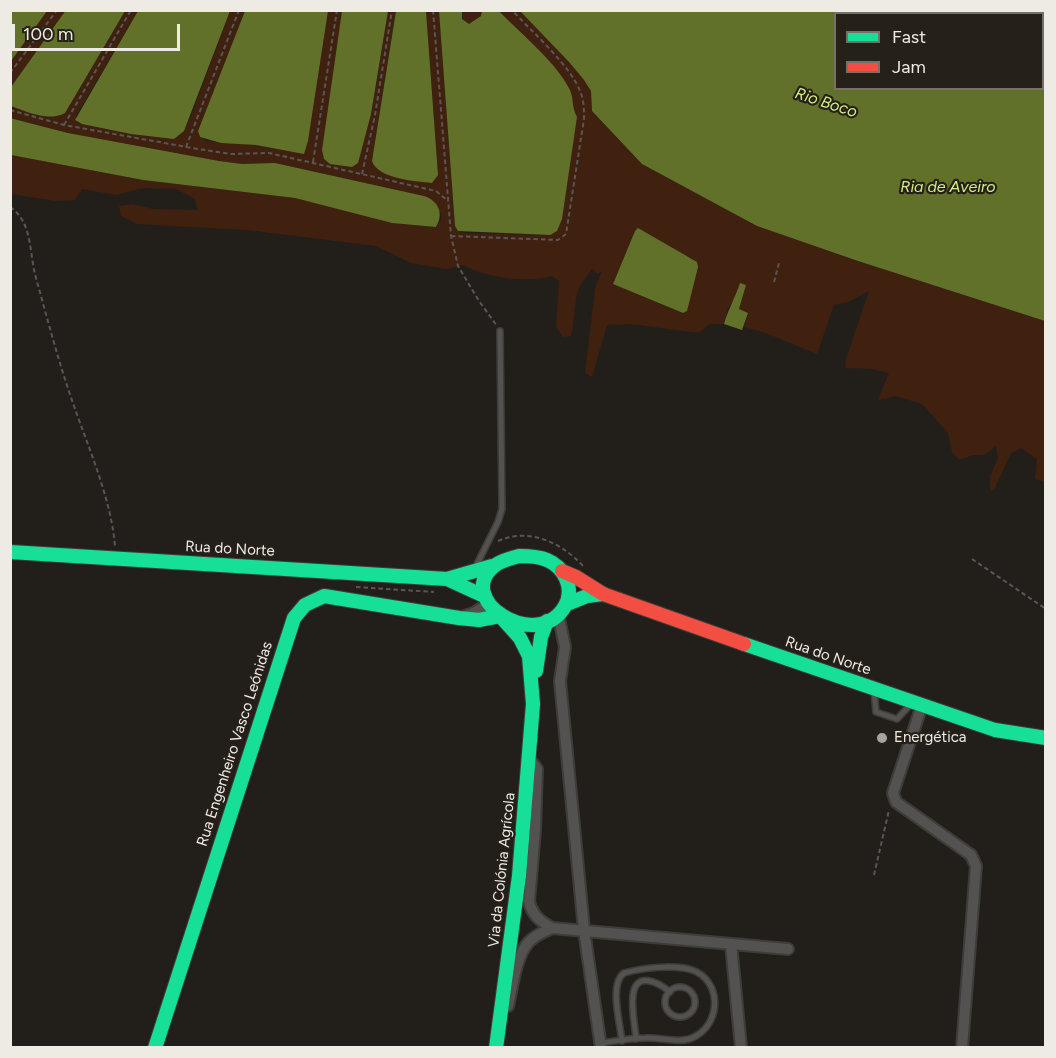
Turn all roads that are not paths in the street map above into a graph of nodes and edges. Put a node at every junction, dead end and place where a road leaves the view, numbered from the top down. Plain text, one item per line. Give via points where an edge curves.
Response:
1 (500, 331) road end
2 (10, 552) edge
3 (492, 566) junction
4 (562, 570) junction
5 (472, 572) junction
6 (447, 579) junction
7 (603, 594) junction
8 (486, 600) junction
9 (557, 613) junction
10 (501, 617) junction
11 (459, 618) junction
12 (874, 689) junction
13 (532, 694) junction
14 (917, 704) junction
15 (1046, 738) edge
16 (530, 758) junction
17 (552, 928) junction
18 (584, 930) junction
19 (731, 944) junction
20 (788, 949) dead end
21 (670, 992) junction
22 (636, 1039) junction
23 (622, 1041) junction
24 (601, 1045) edge
25 (155, 1047) edge
26 (497, 1047) edge
27 (741, 1047) edge
28 (962, 1047) edge

1 - 5 lane via 502,509
2 - 6 main road, Rua do Norte
3 - 4 main road via 503,560 530,556 552,562
3 - 5 main road, Rua do Norte
3 - 8 main road via 483,587
4 - 7 main road, Rua do Norte
4 - 9 main road via 570,593
5 - 6 main road, Rua do Norte
6 - 8 main road, Rua do Norte
7 - 9 main road via 587,596
7 - 12 main road, Rua do Norte
8 - 10 main road
8 - 11 street via 474,613
9 - 10 main road via 531,624
9 - 13 main road, Via da Colónia Agrícola via 541,637
9 - 18 street via 565,647 560,681
10 - 11 main road, Rua Engenheiro Vasco Leónidas
10 - 13 main road, Via da Colónia Agrícola via 527,649
11 - 25 main road, Rua Engenheiro Vasco Leónidas via 324,596 305,605 294,618
12 - 14 main road, Rua do Norte
12 - 14 lane via 876,712 897,719
13 - 16 main road, Via da Colónia Agrícola
14 - 15 main road, Rua do Norte via 995,730
14 - 28 street via 893,793 896,802 971,855 976,866
16 - 17 street via 537,769 529,902 538,920
16 - 26 main road, Via da Colónia Agrícola
17 - 18 street
17 - 26 street via 527,943 520,956
18 - 19 street
18 - 24 street
19 - 20 street
19 - 27 street
21 - 21 lane via 665,1002 668,1012 678,1017 688,1015 694,1000 689,991 681,988
21 - 22 lane via 653,980 638,985 632,996
22 - 23 lane
22 - 23 lane via 687,1040 702,1032 715,1003 708,982 694,970 684,968 624,973 615,987
23 - 24 lane

